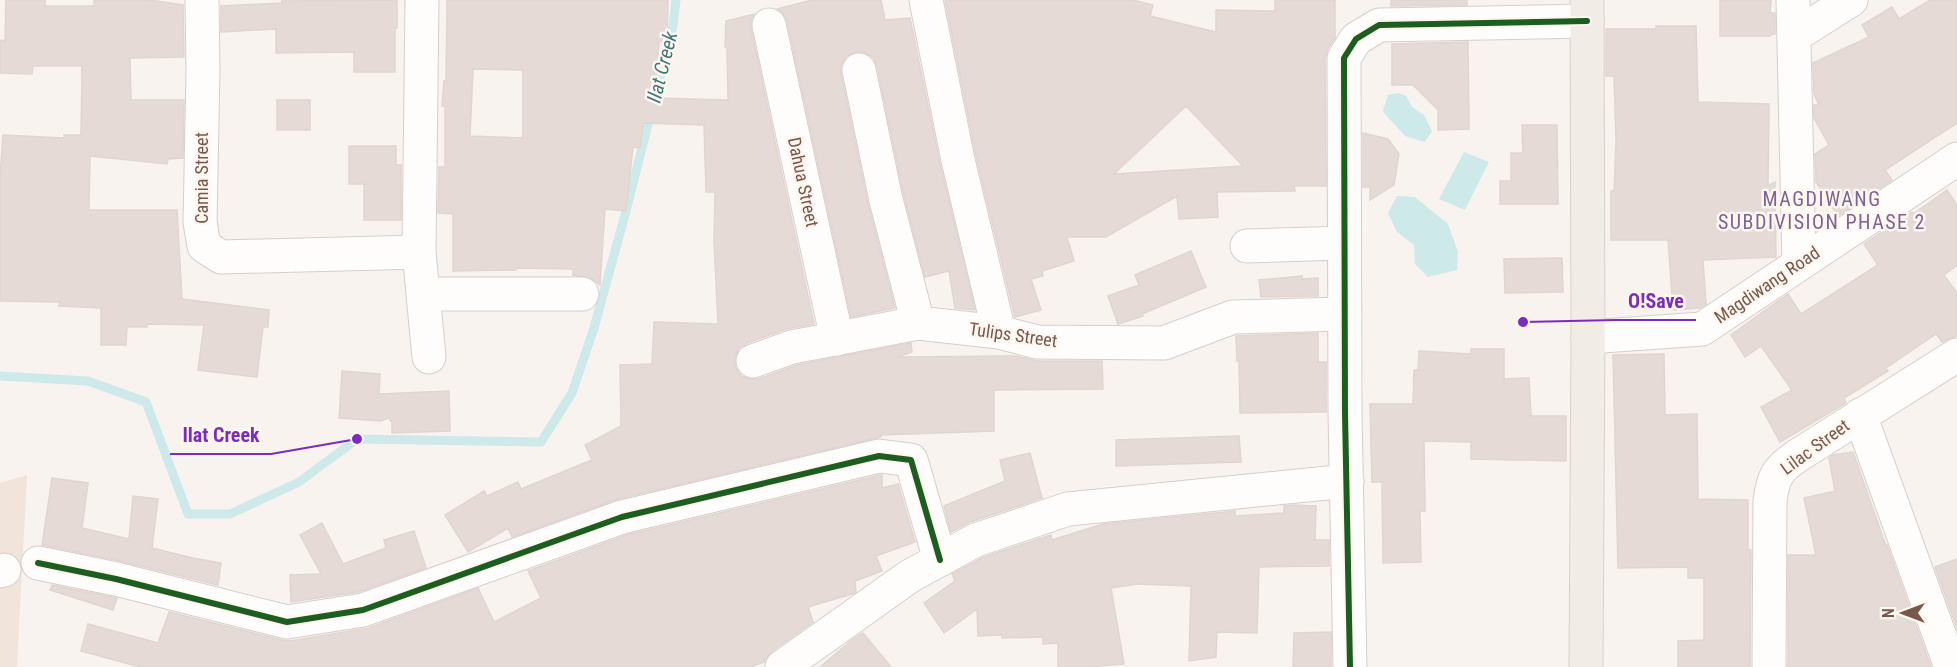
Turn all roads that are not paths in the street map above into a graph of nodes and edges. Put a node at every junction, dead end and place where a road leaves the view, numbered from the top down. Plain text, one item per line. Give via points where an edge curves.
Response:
1 (202, 0) edge
2 (422, 0) edge
3 (926, 0) edge
4 (1793, 0) edge
5 (1851, 0) edge
6 (1587, 10) edge
7 (769, 25) dead end
8 (1794, 36) junction
9 (859, 69) dead end
10 (1957, 159) edge
11 (1344, 243) junction
12 (1247, 246) dead end
13 (419, 252) junction
14 (1799, 264) junction
15 (423, 294) junction
16 (582, 294) dead end
17 (1345, 314) junction
18 (918, 323) junction
19 (999, 332) junction
20 (1588, 337) junction
21 (837, 339) junction
22 (1957, 355) edge
23 (429, 357) dead end
24 (753, 361) dead end
25 (1860, 415) junction
26 (1347, 481) junction
27 (940, 560) junction
28 (38, 563) dead end
29 (782, 667) edge
30 (1350, 667) edge
31 (1586, 667) edge
32 (1769, 667) edge
33 (1951, 667) edge

1 - 13 street, Camia Street via 200,222 204,246 221,257
2 - 13 street
3 - 19 street via 958,160
4 - 8 street
5 - 8 street
6 - 11 street via 1379,25 1356,39 1344,58
6 - 20 main road
7 - 21 street, Dahua Street
8 - 14 street
9 - 18 street via 886,201
10 - 14 street, Magdiwang Road
11 - 12 street
11 - 17 street
13 - 15 street
14 - 20 street, Magdiwang Road via 1702,329
15 - 16 street
15 - 23 street
17 - 19 street, Tulips Street via 1233,317 1164,343 1037,342
17 - 26 street
18 - 19 street, Tulips Street
18 - 21 street, Tulips Street
20 - 31 main road
21 - 24 street, Tulips Street via 792,347
22 - 25 street, Lilac Street
25 - 32 street, Lilac Street via 1786,463 1772,484
25 - 33 street
26 - 27 street via 1068,509 976,540
26 - 30 street
27 - 28 street via 911,460 879,456 622,517 363,610 287,622
27 - 29 street via 910,576

